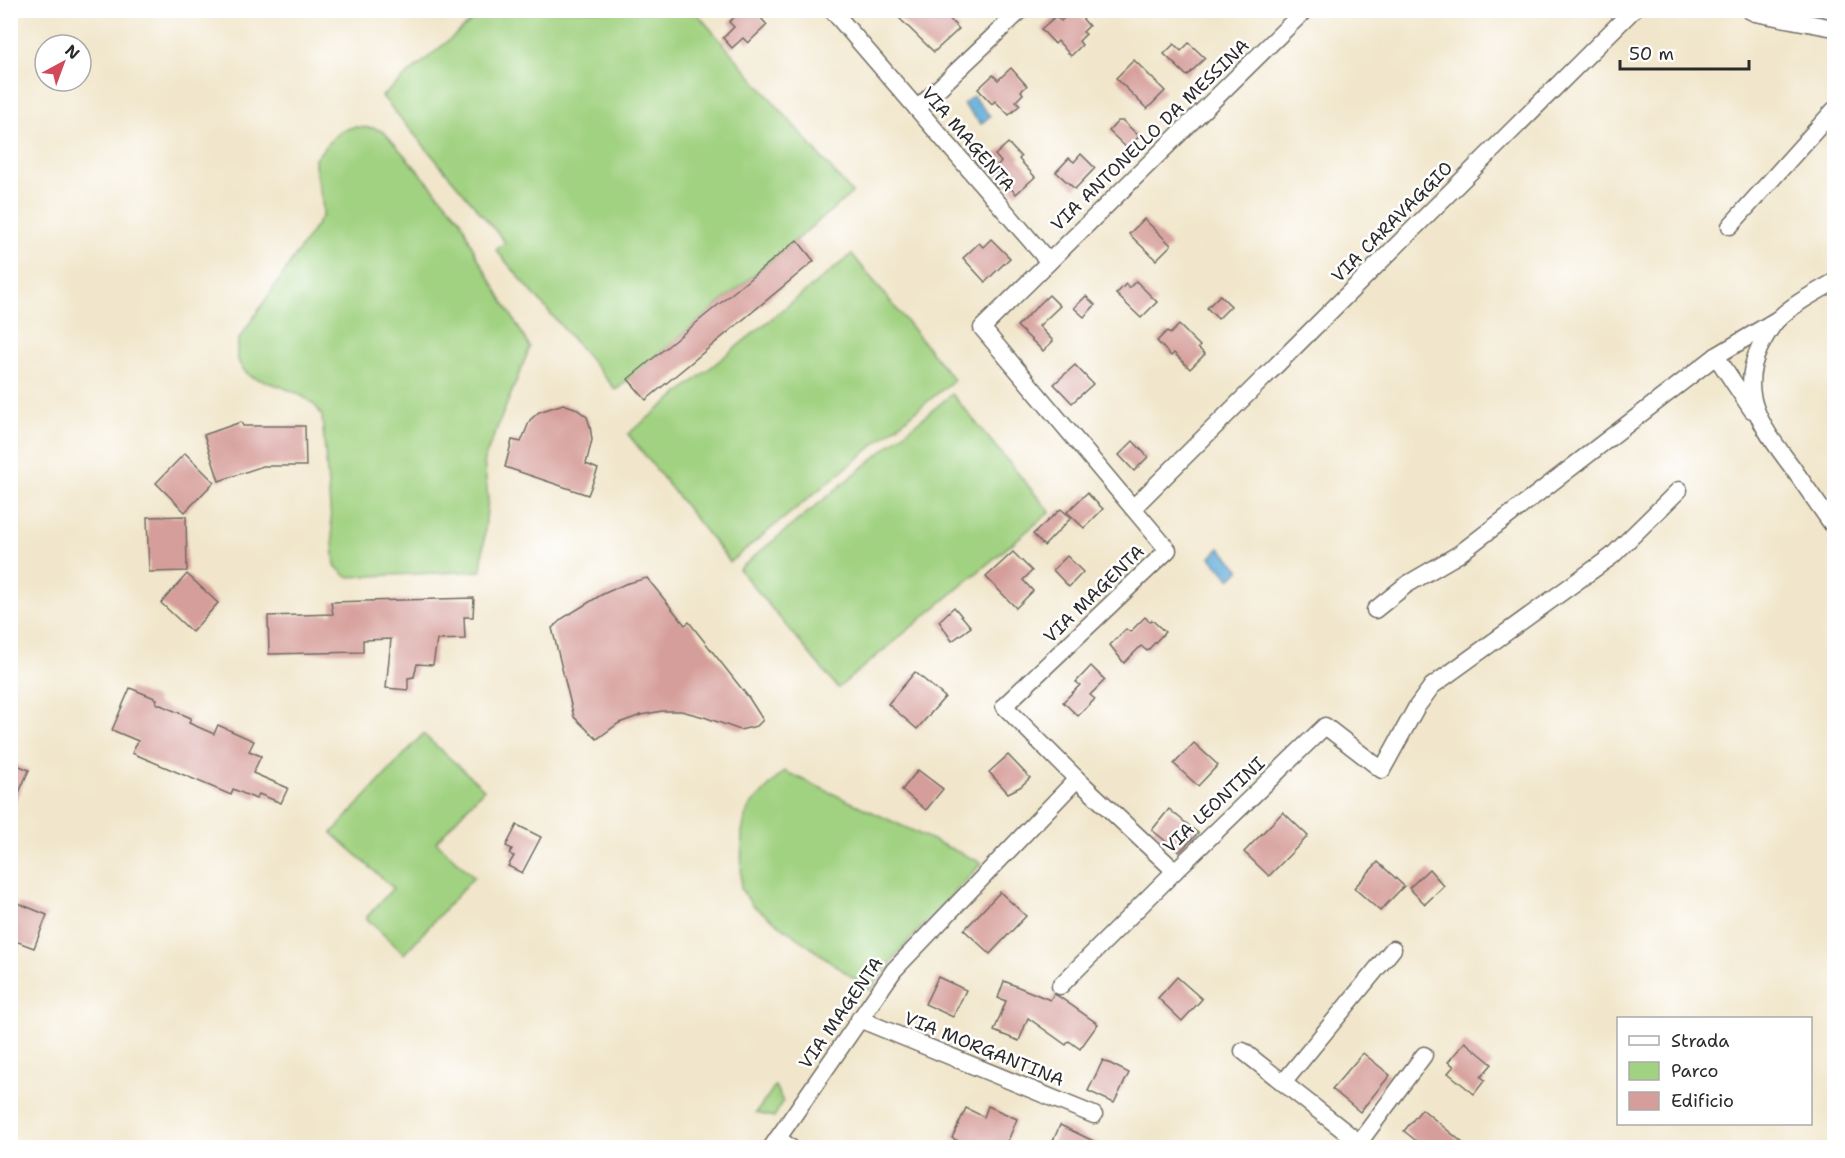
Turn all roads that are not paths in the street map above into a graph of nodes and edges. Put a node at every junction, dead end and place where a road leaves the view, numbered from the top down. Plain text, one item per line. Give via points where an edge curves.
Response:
1 (832, 10) edge
2 (1021, 10) edge
3 (1305, 10) edge
4 (1633, 10) edge
5 (1749, 10) edge
6 (1834, 28) edge
7 (917, 109) junction
8 (1834, 110) edge
9 (1730, 226) dead end
10 (1048, 261) junction
11 (1834, 282) edge
12 (1778, 319) junction
13 (1716, 356) junction
14 (1763, 427) junction
15 (1679, 490) dead end
16 (1133, 508) junction
17 (1834, 527) edge
18 (1375, 610) dead end
19 (1077, 779) junction
20 (1175, 871) junction
21 (1393, 949) dead end
22 (1060, 986) dead end
23 (859, 1019) junction
24 (1243, 1051) dead end
25 (1424, 1055) dead end
26 (1283, 1083) junction
27 (1094, 1115) dead end
28 (780, 1144) edge
29 (1360, 1146) edge

1 - 7 street, VIA MAGENTA
2 - 7 street
3 - 10 street, VIA ANTONELLO DA MESSINA
4 - 16 street, VIA CARAVAGGIO
5 - 6 street
7 - 10 street, VIA MAGENTA
8 - 9 street
10 - 16 street, VIA MAGENTA via 982,328
11 - 12 street
12 - 13 street
12 - 14 street via 1766,334 1752,369 1754,407
13 - 14 street
13 - 18 street via 1459,554 1406,585
14 - 17 street
15 - 20 street, VIA LEONTINI via 1612,556 1432,686 1382,770 1325,726
16 - 19 street, VIA MAGENTA via 1168,550 1004,706
19 - 20 street, VIA LEONTINI
19 - 23 street, VIA MAGENTA via 894,970
20 - 22 street
21 - 26 street
23 - 27 street, VIA MORGANTINA
23 - 28 street, VIA MAGENTA
24 - 26 street
25 - 29 street
26 - 29 street

